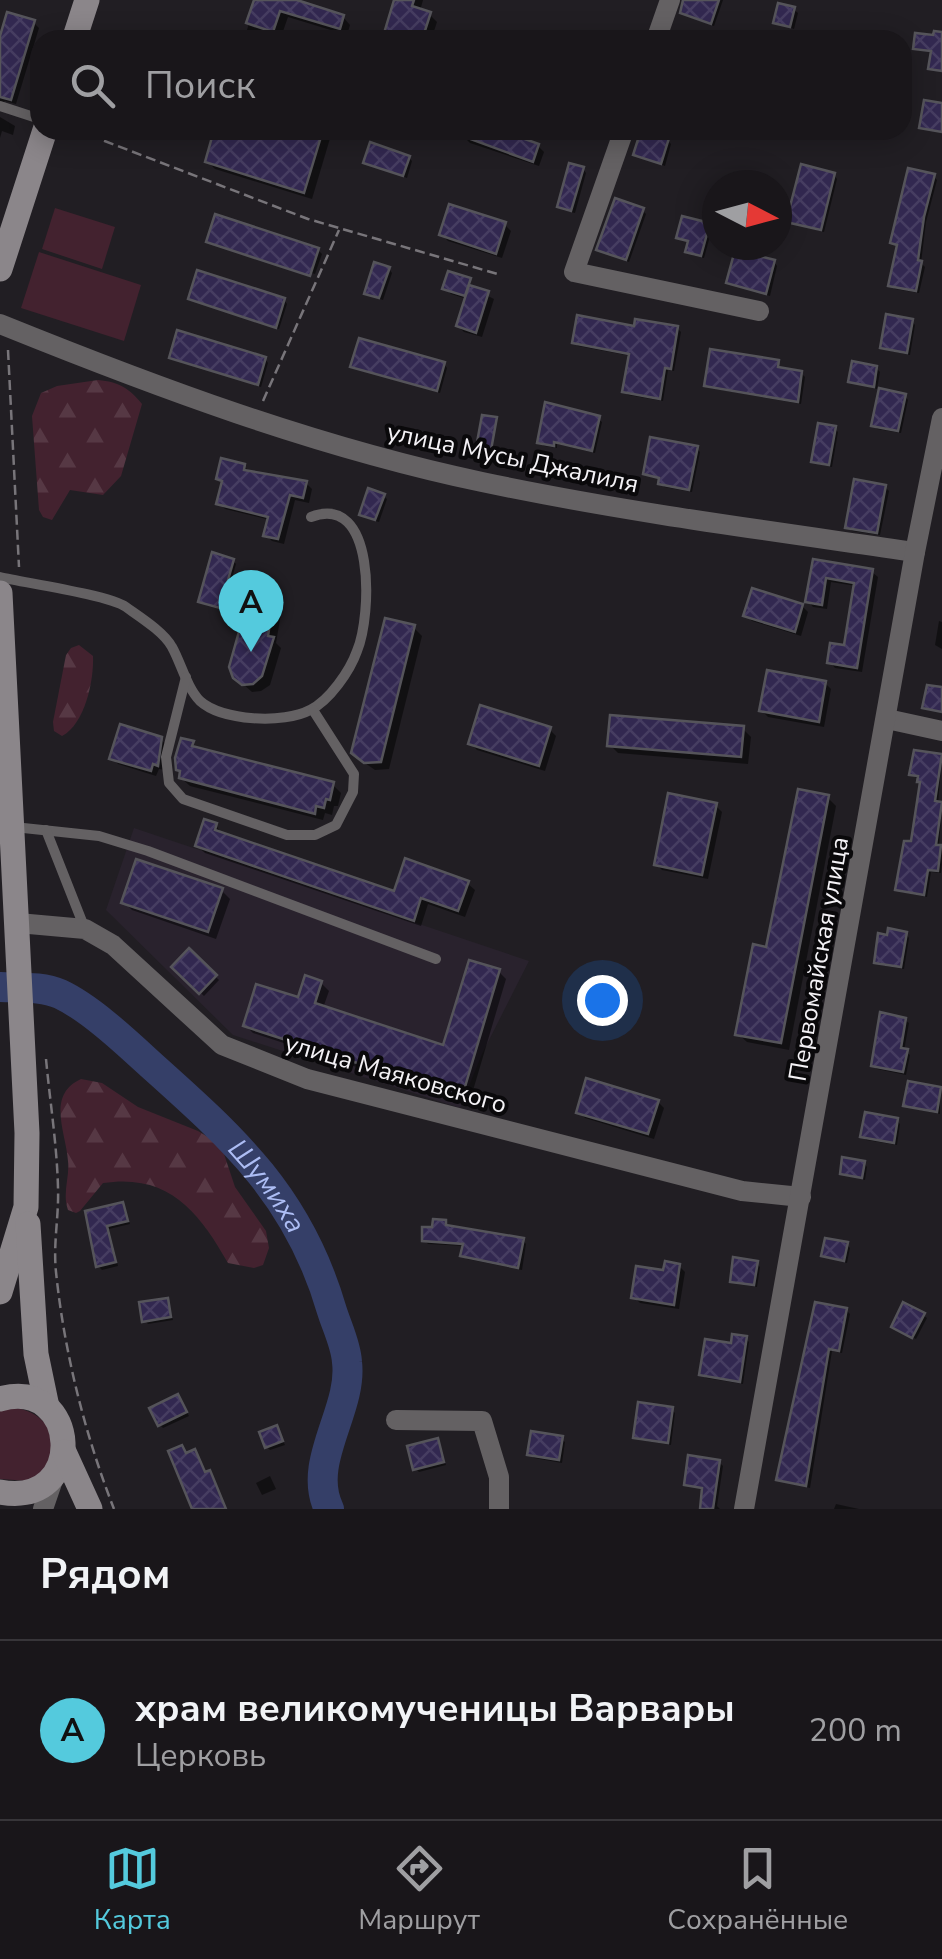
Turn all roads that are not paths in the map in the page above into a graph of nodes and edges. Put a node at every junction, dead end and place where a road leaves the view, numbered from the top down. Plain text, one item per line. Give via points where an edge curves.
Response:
1 (87, 0) edge
2 (670, 0) edge
3 (77, 30) edge
4 (660, 30) edge
5 (0, 106) edge
6 (30, 116) edge
7 (42, 140) edge
8 (620, 140) edge
9 (0, 270) edge
10 (759, 311) dead end
11 (0, 324) edge
12 (942, 418) edge
13 (311, 517) dead end
14 (915, 552) junction
15 (0, 577) edge
16 (0, 593) edge
17 (2, 654) edge
18 (186, 677) junction
19 (313, 710) junction
20 (887, 719) junction
21 (942, 731) edge
22 (13, 826) junction
23 (46, 830) junction
24 (18, 923) junction
25 (85, 930) junction
26 (436, 959) dead end
27 (801, 1198) junction
28 (26, 1207) junction
29 (0, 1292) edge
30 (2, 1397) edge
31 (47, 1407) junction
32 (396, 1420) dead end
33 (59, 1463) junction
34 (4, 1501) edge
35 (42, 1509) edge
36 (90, 1509) edge
37 (498, 1509) edge
38 (744, 1509) edge

1 - 3 street
2 - 4 street
5 - 6 lane
7 - 9 street
8 - 10 street via 574,272
11 - 14 street, улица Мусы Джалиля via 174,393 482,482
12 - 14 street, Первомайская улица
13 - 19 lane via 327,511 350,523 366,577 358,650
14 - 20 street, Первомайская улица
15 - 18 lane via 122,604 170,642
16 - 17 street
17 - 22 street
18 - 19 lane via 199,700 216,711 258,719
18 - 19 lane via 166,757 169,783 183,799 288,834 315,835 336,825 354,792 354,774
20 - 21 street
20 - 27 street, Первомайская улица
22 - 23 lane
22 - 24 street
23 - 25 lane
23 - 26 lane via 148,851
24 - 25 street, улица Маяковского
24 - 28 street
25 - 27 street, улица Маяковского via 112,945 222,1046 307,1079 742,1191
27 - 38 street, Первомайская улица
28 - 29 street
28 - 31 street via 36,1354
30 - 31 street via 28,1397
31 - 33 street via 64,1436
32 - 37 street via 482,1421 499,1477
33 - 34 street via 31,1492
33 - 35 street
33 - 36 street

